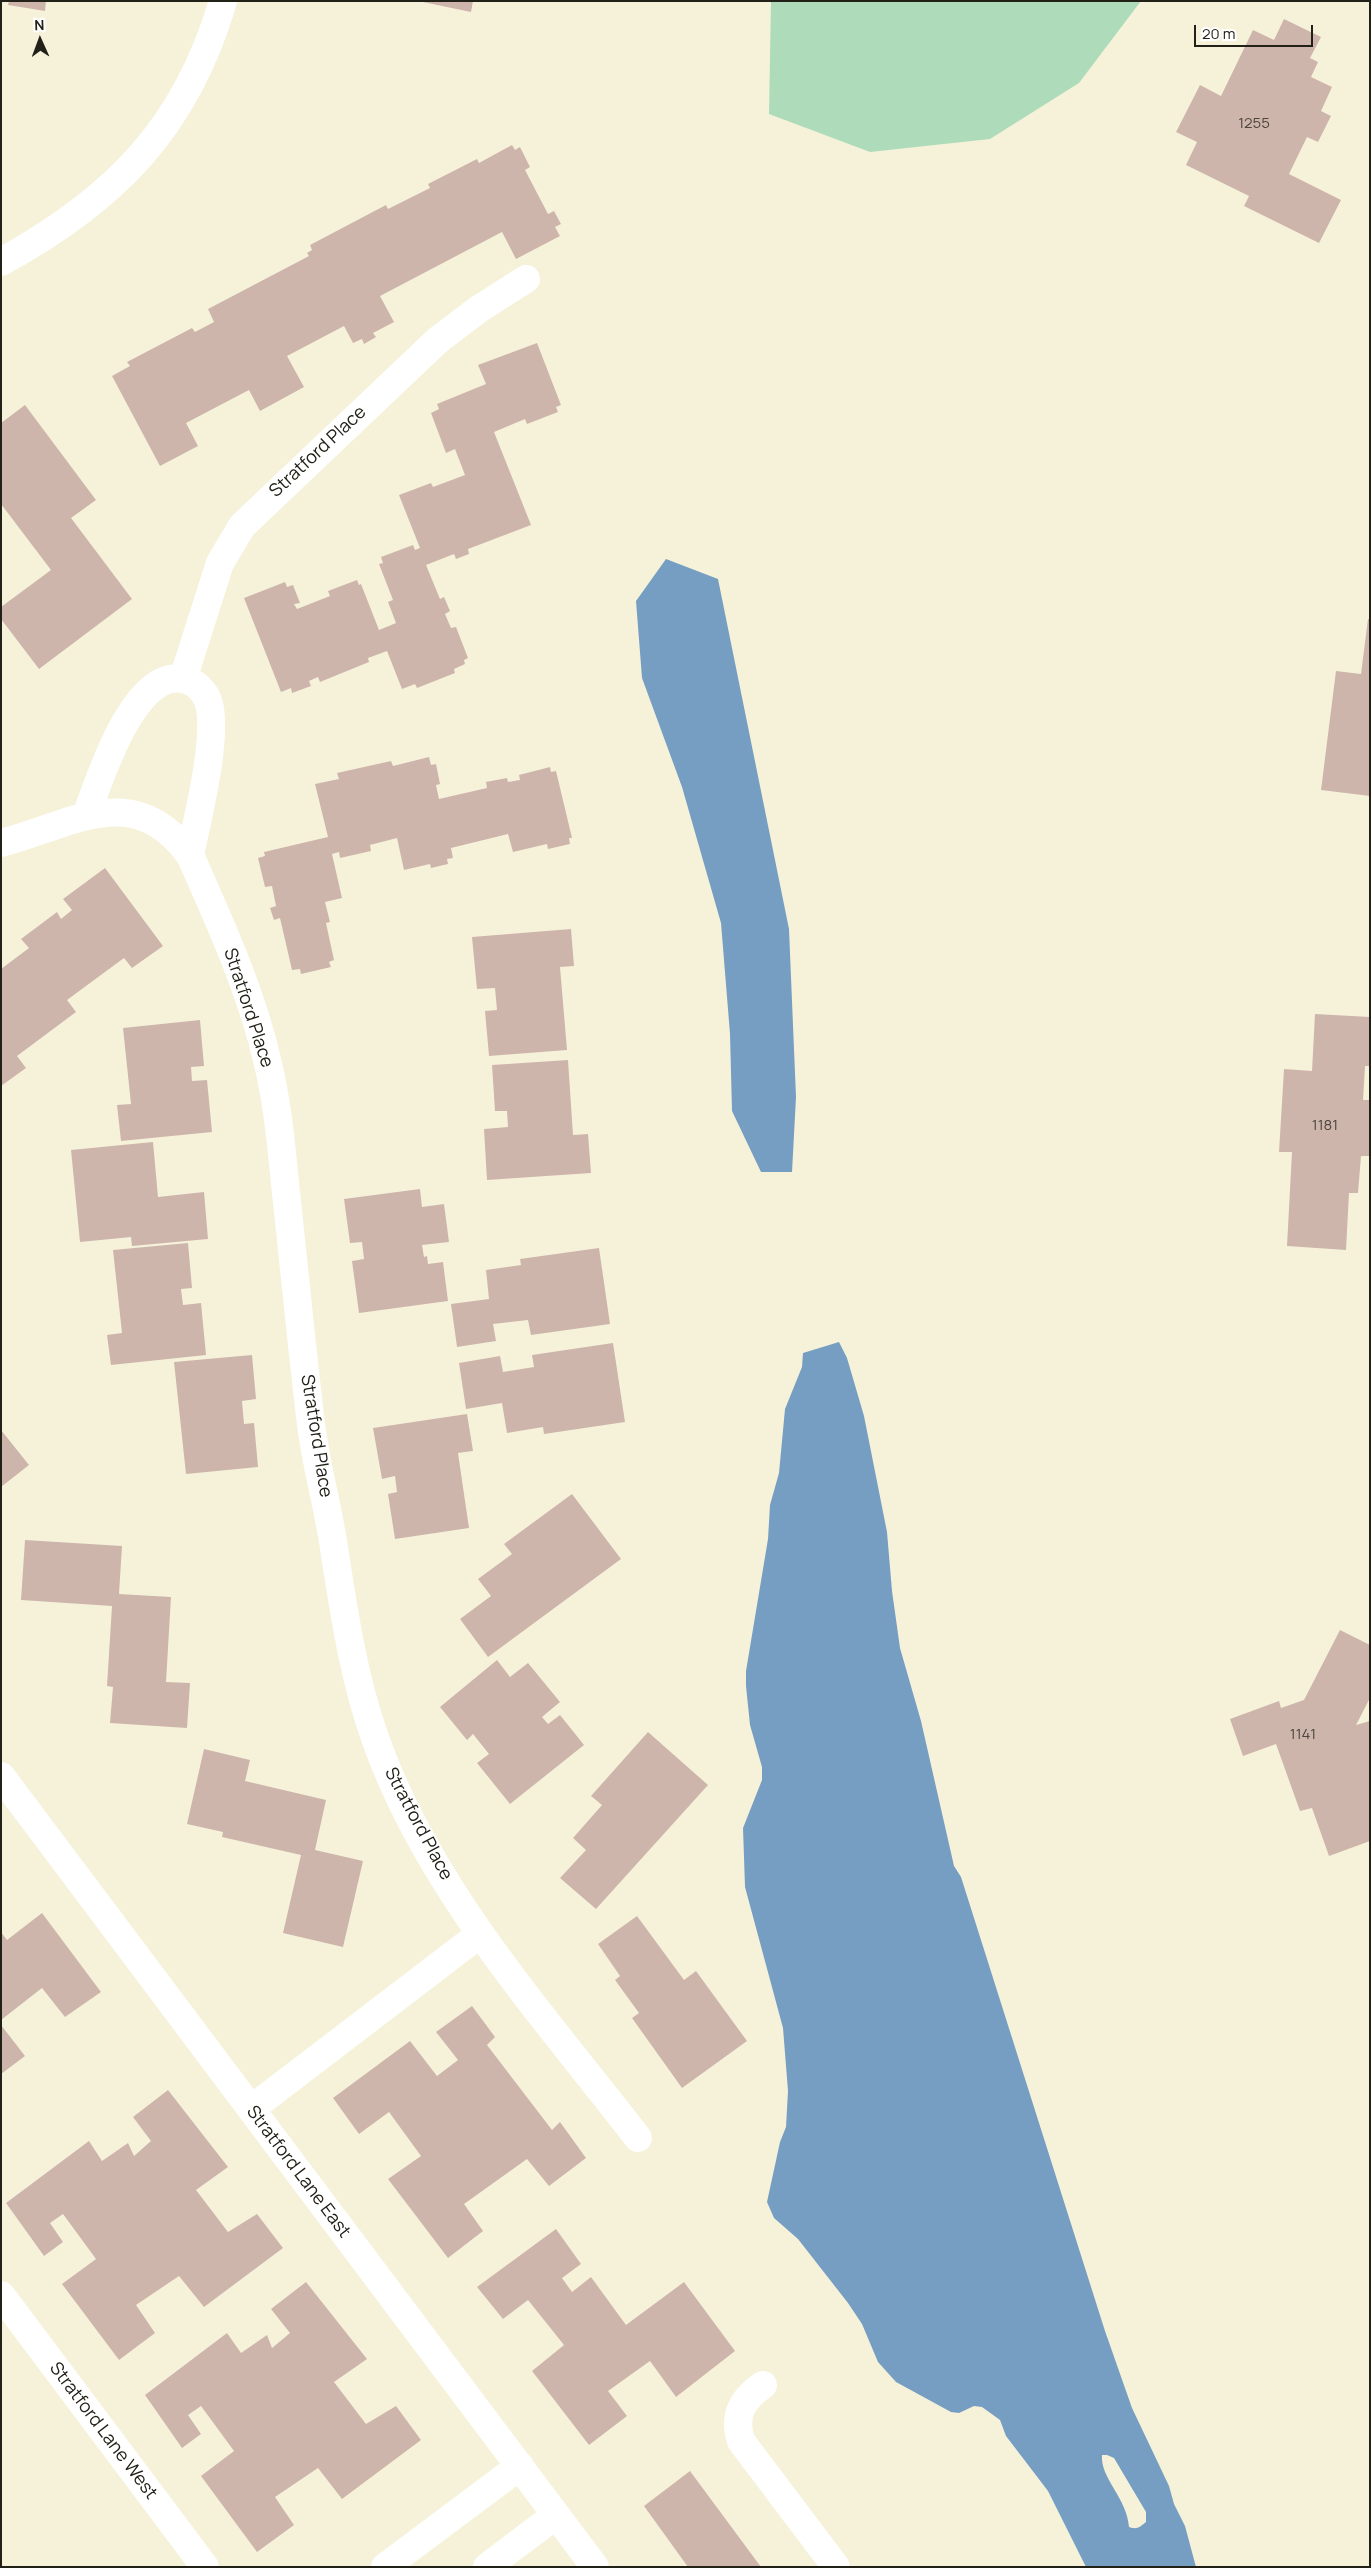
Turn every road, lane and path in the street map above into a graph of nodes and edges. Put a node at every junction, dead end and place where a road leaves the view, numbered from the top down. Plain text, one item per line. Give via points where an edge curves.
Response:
1 (223, 1) edge
2 (1, 262) edge
3 (526, 279) dead end
4 (183, 679) junction
5 (86, 816) junction
6 (1, 843) edge
7 (190, 856) junction
8 (1, 1776) edge
9 (480, 1934) junction
10 (251, 2109) junction
11 (638, 2138) dead end
12 (1, 2295) edge
13 (763, 2385) dead end
14 (520, 2466) junction
15 (556, 2515) junction
16 (205, 2567) edge
17 (386, 2567) edge
18 (487, 2567) edge
19 (595, 2567) edge
20 (836, 2567) edge

1 - 2 street via 192,80 178,106 144,153 87,209
3 - 4 street, Stratford Place via 479,308 438,340 242,526 220,563
4 - 5 street via 162,681 153,686 126,721
4 - 7 street via 204,693 211,717 202,795
5 - 6 street, Stratford Place
5 - 7 street, Stratford Place via 113,811 141,816 169,832
7 - 9 street, Stratford Place via 241,977 268,1065 279,1125 312,1429 334,1542 346,1631 362,1700 403,1803
8 - 10 street, Stratford Lane East
9 - 10 street
9 - 11 street, Stratford Place
10 - 14 street, Stratford Lane East
12 - 16 street, Stratford Lane West
13 - 20 street via 750,2394 739,2413 741,2441
14 - 15 street, Stratford Lane East
14 - 17 street
15 - 18 street
15 - 19 street, Stratford Lane East

